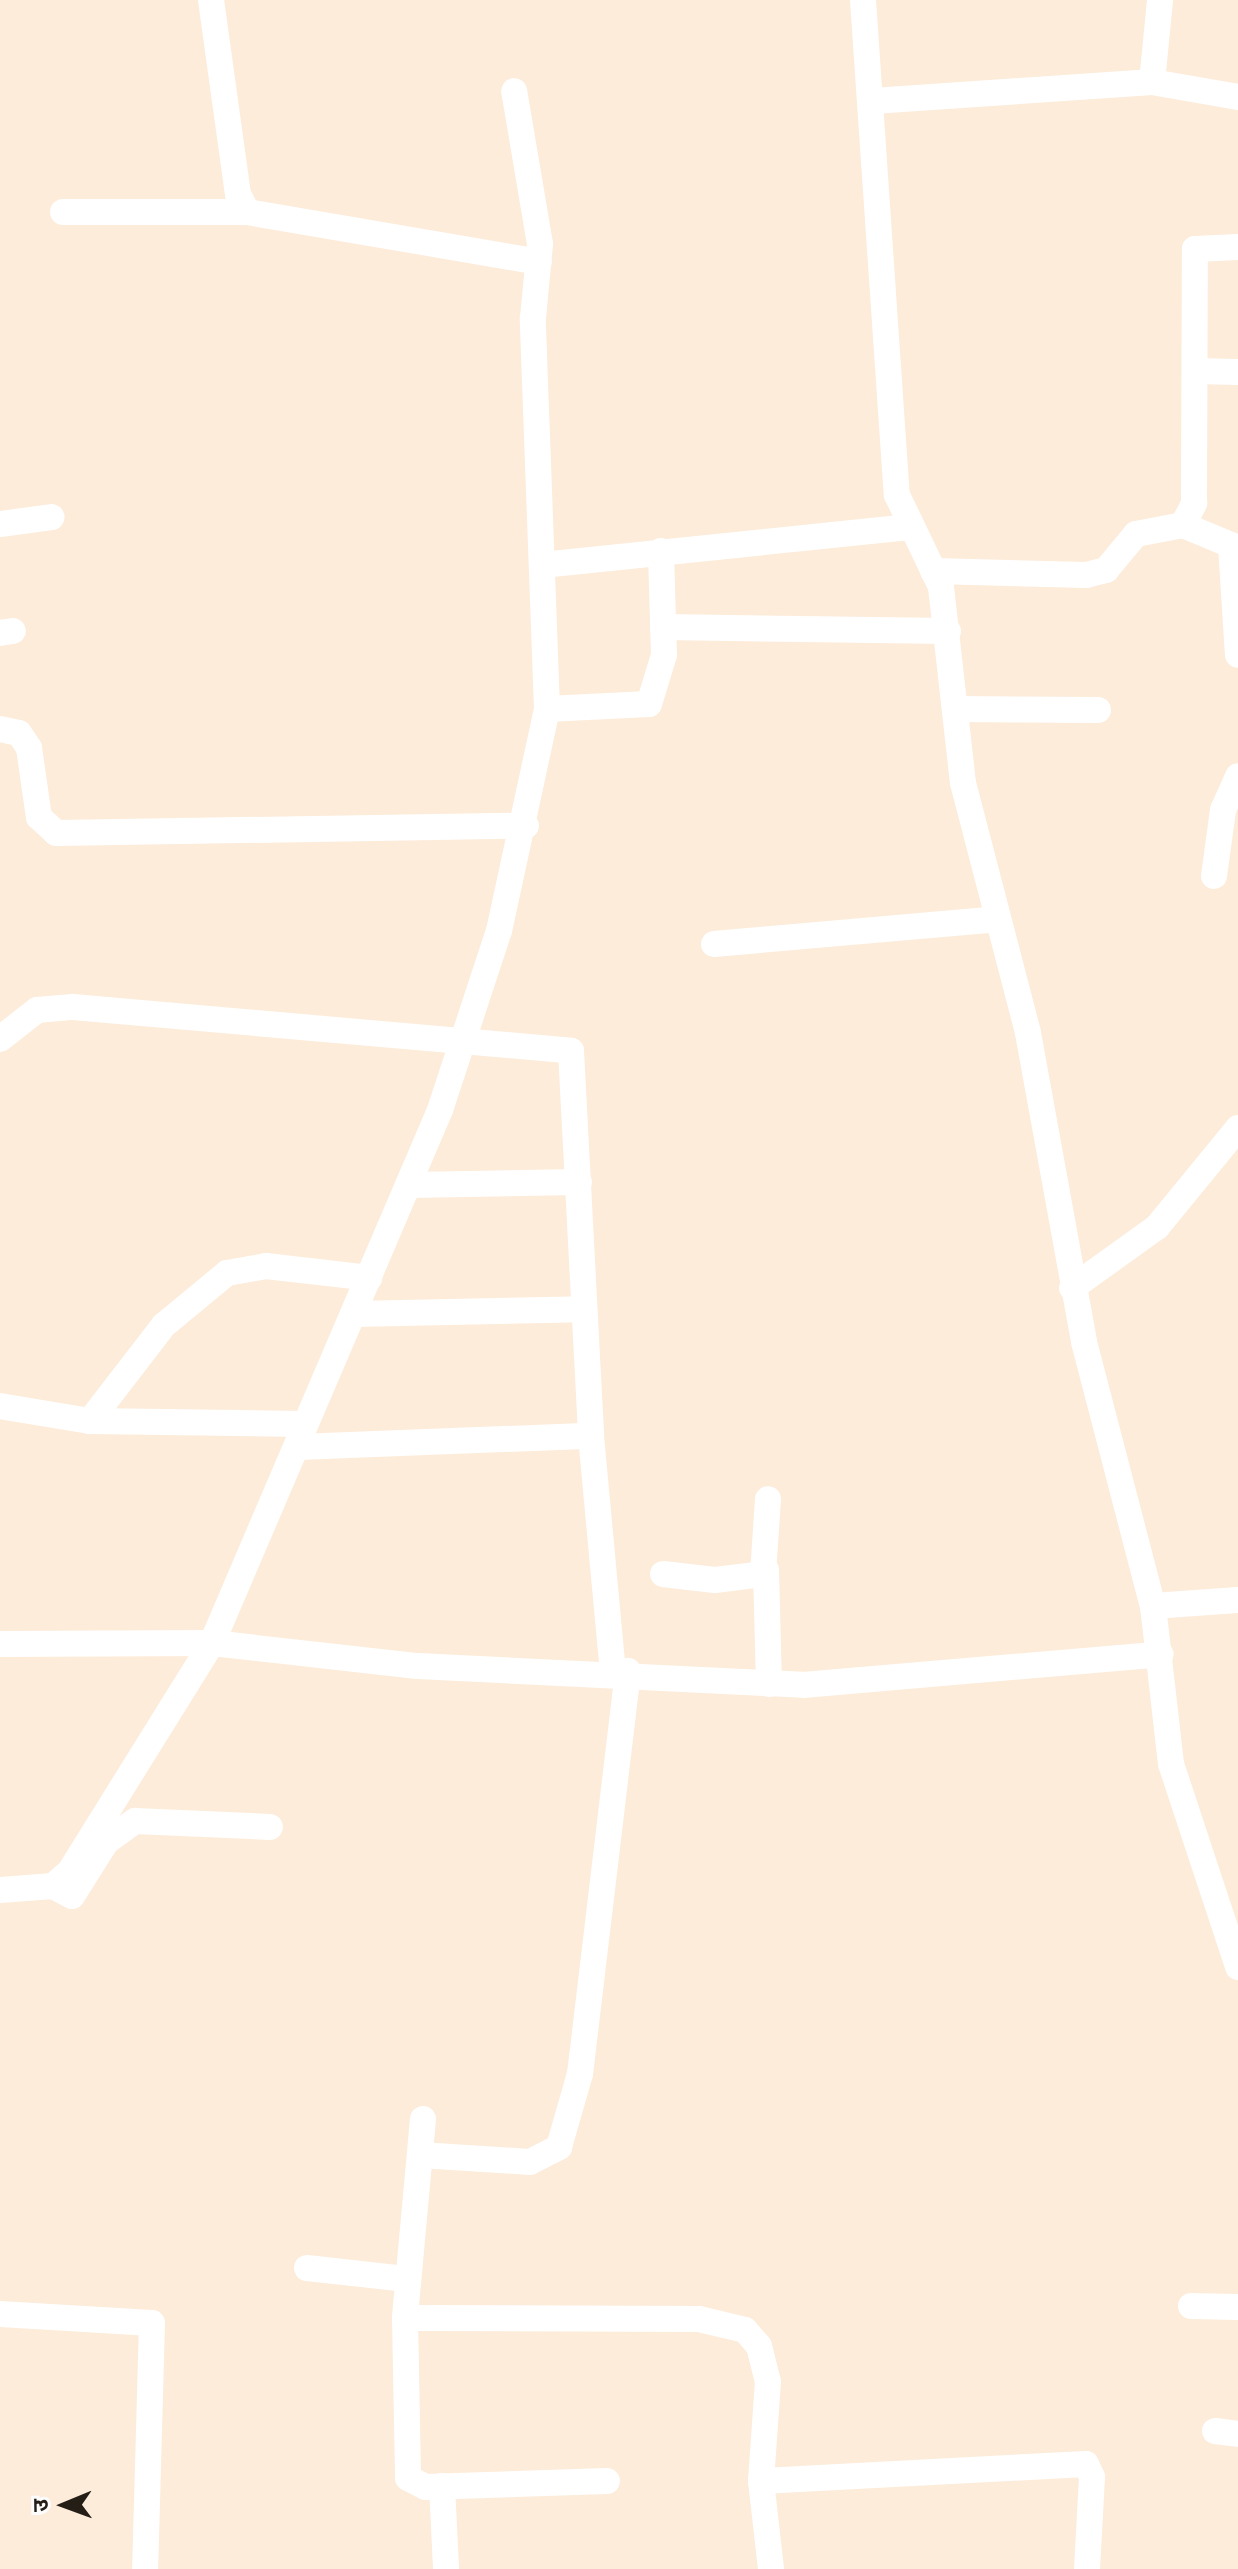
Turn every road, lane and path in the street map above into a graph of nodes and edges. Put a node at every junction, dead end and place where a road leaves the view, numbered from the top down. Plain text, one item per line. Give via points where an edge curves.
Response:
1 (211, 0) edge
2 (863, 0) edge
3 (1160, 0) edge
4 (1152, 82) junction
5 (514, 91) dead end
6 (1238, 97) edge
7 (873, 101) junction
8 (63, 212) dead end
9 (247, 212) junction
10 (1238, 247) edge
11 (539, 262) junction
12 (1195, 371) junction
13 (1238, 372) edge
14 (52, 517) dead end
15 (0, 524) edge
16 (1183, 525) junction
17 (907, 527) junction
18 (661, 551) junction
19 (542, 565) junction
20 (933, 571) junction
21 (663, 627) junction
22 (948, 631) junction
23 (1238, 655) edge
24 (547, 709) junction
25 (955, 709) junction
26 (1098, 710) dead end
27 (0, 729) edge
28 (1238, 776) edge
29 (526, 826) junction
30 (1214, 876) dead end
31 (997, 919) junction
32 (714, 944) dead end
33 (0, 1039) edge
34 (463, 1045) junction
35 (1238, 1128) edge
36 (579, 1182) junction
37 (408, 1185) junction
38 (369, 1278) junction
39 (1072, 1288) junction
40 (583, 1309) junction
41 (353, 1314) junction
42 (0, 1406) edge
43 (90, 1421) junction
44 (301, 1436) junction
45 (591, 1436) junction
46 (768, 1499) dead end
47 (766, 1570) junction
48 (663, 1574) dead end
49 (1238, 1600) edge
50 (1153, 1606) junction
51 (212, 1643) junction
52 (0, 1644) edge
53 (1161, 1654) junction
54 (621, 1671) junction
55 (769, 1684) junction
56 (270, 1827) dead end
57 (53, 1886) junction
58 (0, 1890) edge
59 (1238, 1967) edge
60 (423, 2119) dead end
61 (420, 2155) junction
62 (307, 2268) dead end
63 (407, 2279) junction
64 (1191, 2306) dead end
65 (1238, 2307) edge
66 (0, 2314) edge
67 (405, 2318) junction
68 (607, 2481) dead end
69 (761, 2481) junction
70 (442, 2486) junction
71 (145, 2569) edge
72 (446, 2569) edge
73 (771, 2569) edge
74 (1087, 2569) edge

1 - 9 street via 238,194
2 - 7 street
3 - 4 street
4 - 6 street
4 - 7 street
5 - 11 street
7 - 17 street via 893,457
8 - 9 street
9 - 11 street
10 - 12 street via 1195,249
11 - 19 street via 533,318
12 - 13 street
12 - 16 street via 1194,503
14 - 15 street
16 - 20 street via 1136,534 1106,570 1086,575
16 - 23 street via 1231,545
17 - 18 street
17 - 20 street
18 - 19 street
18 - 21 street
19 - 24 street
20 - 22 street
21 - 22 street
21 - 24 street via 659,687 649,704
22 - 25 street
24 - 29 street
25 - 26 street
25 - 31 street via 963,783
27 - 29 street via 19,733 29,748 39,817 56,833
28 - 30 street via 1223,810
29 - 34 street
31 - 32 street
31 - 39 street via 1045,1115
33 - 34 street via 37,1010 73,1007
34 - 36 street via 571,1051
34 - 37 street
35 - 39 street via 1157,1227
36 - 37 street
36 - 40 street
37 - 38 street
38 - 41 street
38 - 43 street via 266,1266 227,1273 164,1325
39 - 50 street
40 - 41 street
40 - 45 street
41 - 44 street
42 - 43 street
43 - 44 street
44 - 45 street
44 - 51 street
45 - 54 street
46 - 47 street
47 - 48 street via 754,1579
47 - 55 street
49 - 50 street
50 - 53 street
51 - 52 street
51 - 54 street via 418,1666
51 - 57 street via 70,1871
53 - 55 street via 879,1681
53 - 59 street via 1171,1764
54 - 55 street
54 - 61 street via 580,2074 559,2147 530,2162
56 - 57 street via 135,1821 106,1842 72,1896
57 - 58 street
60 - 61 street
61 - 63 street
62 - 63 street
63 - 67 street
64 - 65 street
66 - 71 street via 152,2323
67 - 69 street via 699,2319 745,2330 759,2346 768,2381
67 - 70 street via 404,2468 414,2484
68 - 70 street
69 - 73 street
69 - 74 street via 1086,2464 1092,2477
70 - 72 street

